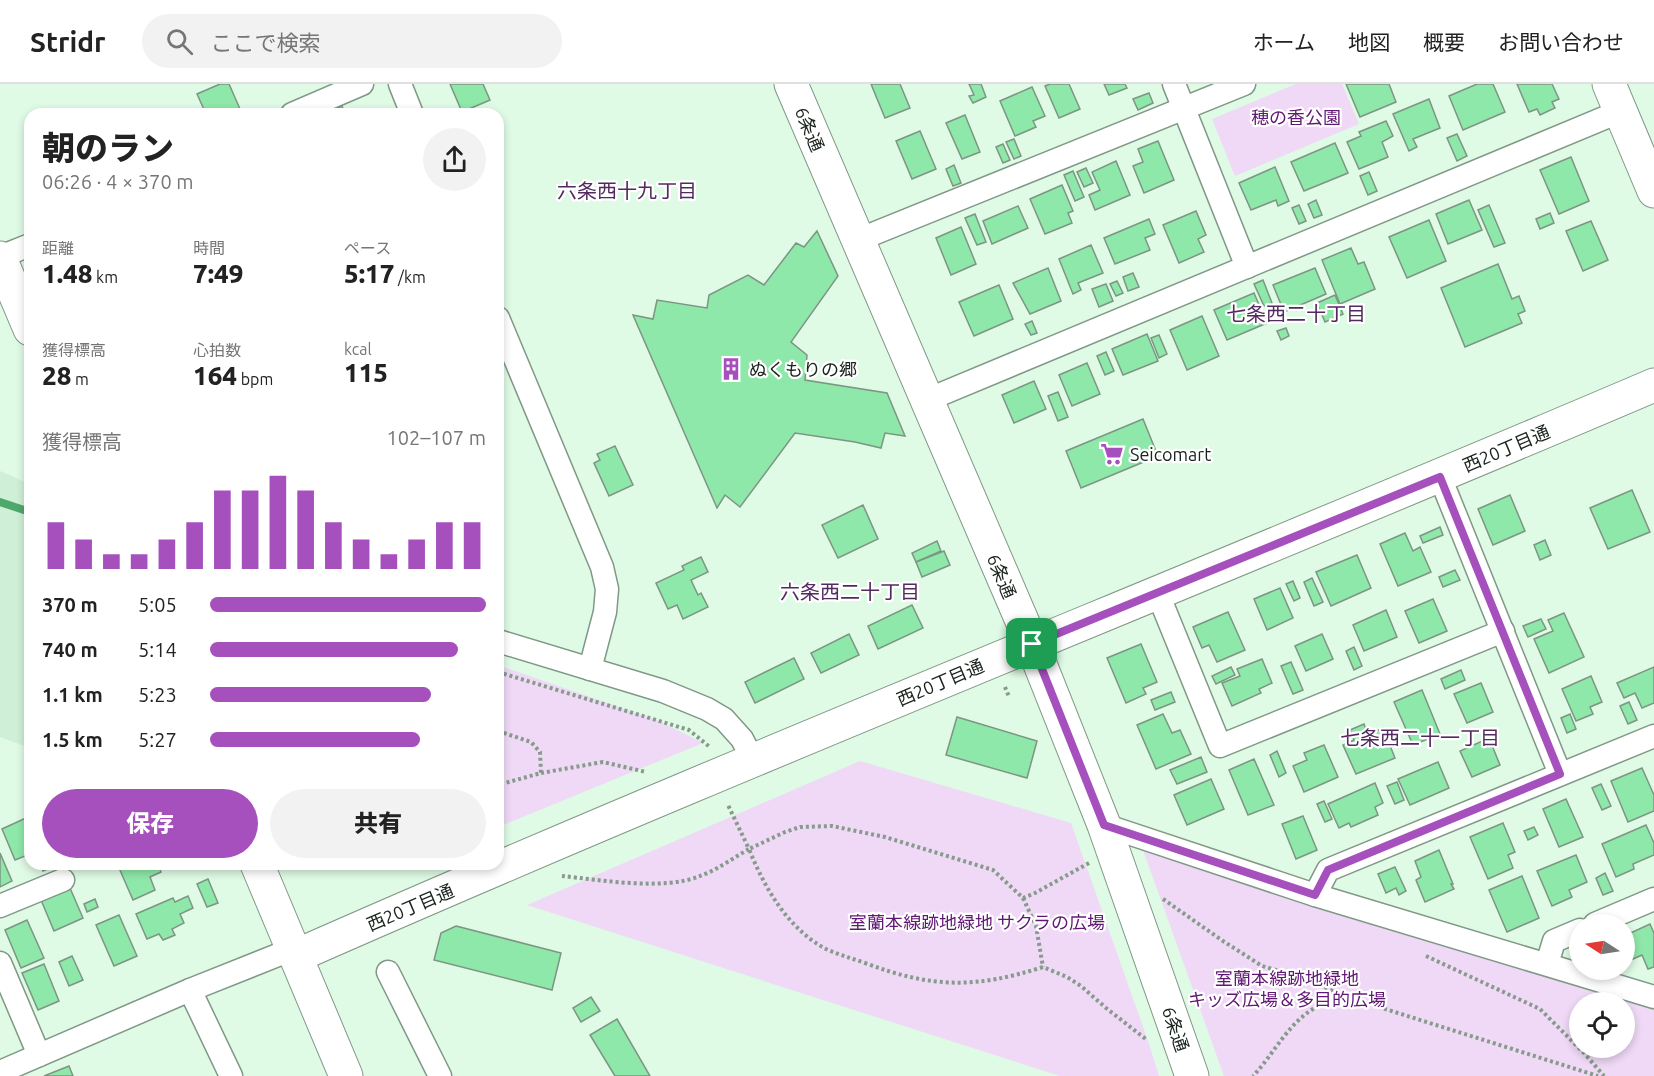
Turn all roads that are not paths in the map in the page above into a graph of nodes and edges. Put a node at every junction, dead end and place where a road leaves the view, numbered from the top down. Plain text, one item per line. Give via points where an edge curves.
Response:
1 (362, 84) edge
2 (400, 84) edge
3 (1174, 84) edge
4 (1244, 84) edge
5 (794, 85) edge
6 (1615, 98) edge
7 (305, 108) edge
8 (410, 108) edge
9 (1184, 109) junction
10 (1654, 191) edge
11 (858, 240) junction
12 (24, 247) edge
13 (0, 258) edge
14 (1247, 267) junction
15 (24, 315) edge
16 (504, 332) edge
17 (1654, 385) edge
18 (927, 400) junction
19 (1440, 477) junction
20 (1158, 594) junction
21 (1503, 631) junction
22 (504, 643) edge
23 (1032, 644) junction
24 (590, 669) junction
25 (1654, 736) edge
26 (753, 760) junction
27 (1560, 774) junction
28 (1104, 825) junction
29 (504, 864) edge
30 (260, 870) edge
31 (490, 870) edge
32 (63, 880) dead end
33 (1315, 895) junction
34 (1654, 899) edge
35 (0, 906) edge
36 (1619, 914) edge
37 (1569, 935) edge
38 (294, 952) junction
39 (0, 963) edge
40 (1547, 964) junction
41 (388, 972) dead end
42 (190, 990) junction
43 (1654, 997) edge
44 (21, 1067) edge
45 (231, 1076) edge
46 (346, 1076) edge
47 (440, 1076) edge
48 (1192, 1076) edge

1 - 7 street
2 - 8 street
3 - 9 street
4 - 9 street
5 - 11 street, 6条通
6 - 10 street
6 - 14 street
9 - 11 street
9 - 14 street
11 - 18 street, 6条通
12 - 13 street
13 - 15 street
14 - 18 street
16 - 24 street via 602,567 607,589 605,612
17 - 19 street, 西20丁目通
18 - 23 street, 6条通
19 - 20 street, 西20丁目通
19 - 21 street
20 - 21 street via 1220,746
20 - 23 street, 西20丁目通
21 - 27 street
22 - 24 street
23 - 26 street, 西20丁目通
23 - 28 street, 6条通
24 - 26 street via 707,709 724,719 742,739
25 - 27 street
26 - 29 street, 西20丁目通
27 - 33 street via 1328,870
28 - 33 street
28 - 48 street, 6条通
30 - 38 street
31 - 38 street, 西20丁目通
32 - 35 street
33 - 40 street
34 - 36 street
37 - 40 street via 1554,941
38 - 42 street
38 - 46 street
39 - 44 street
40 - 43 street
41 - 47 street
42 - 44 street
42 - 45 street

